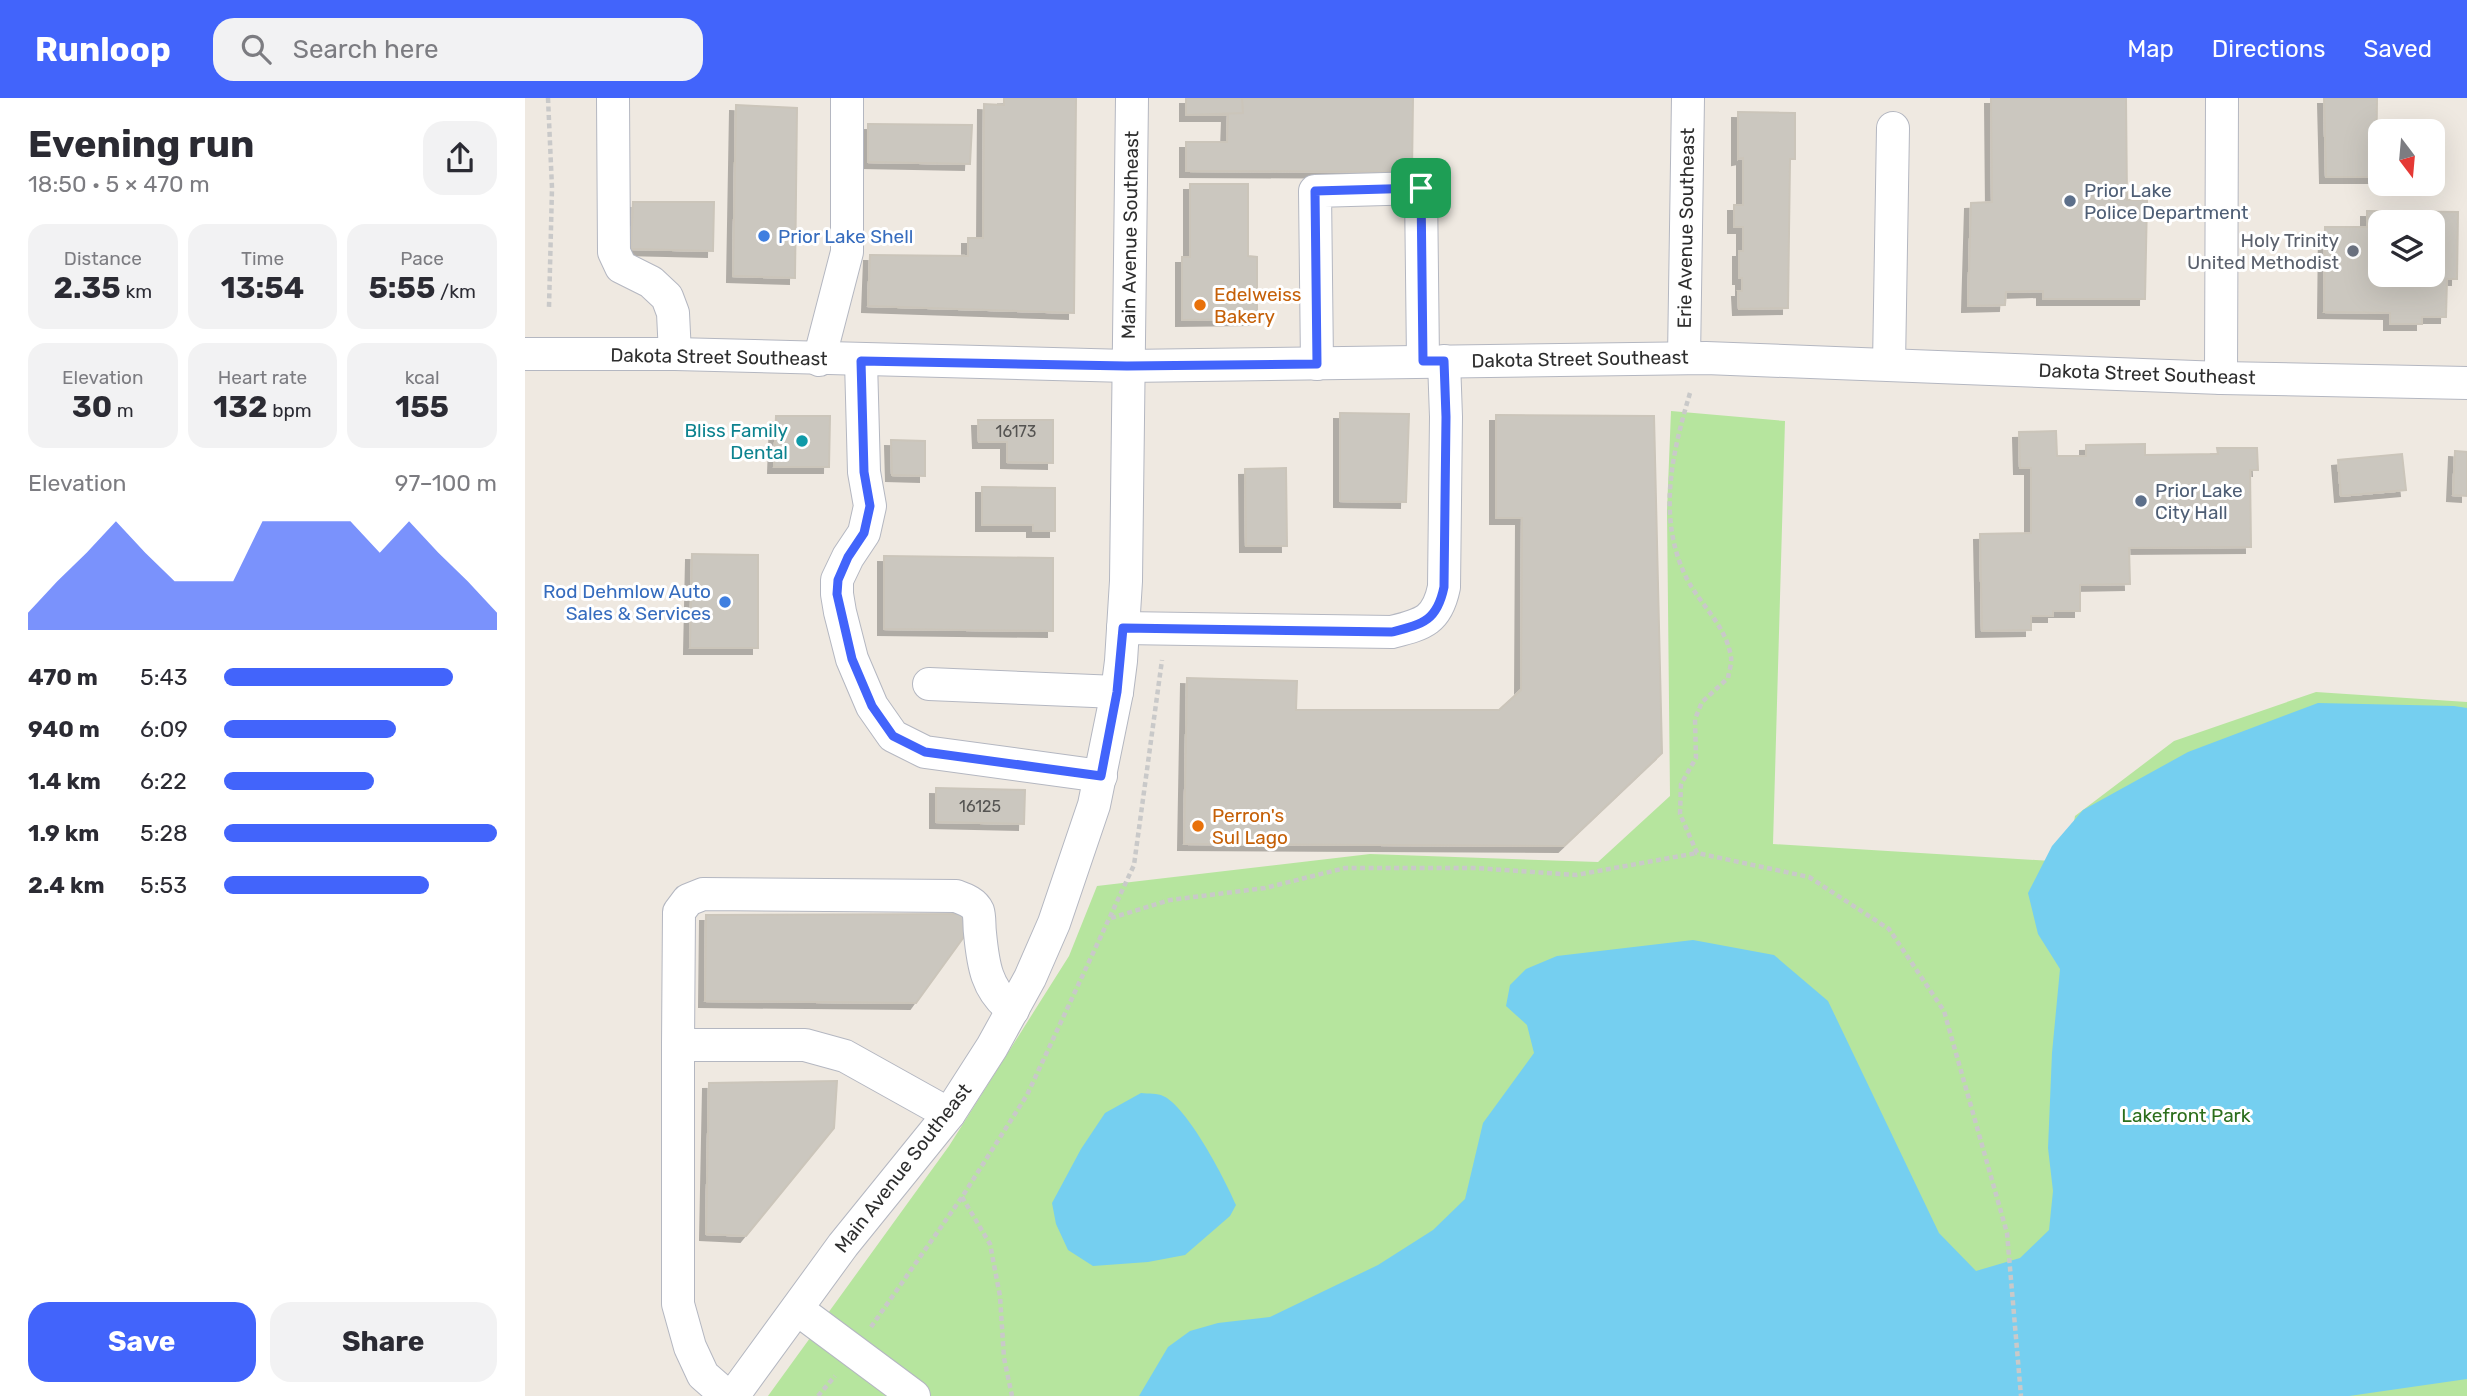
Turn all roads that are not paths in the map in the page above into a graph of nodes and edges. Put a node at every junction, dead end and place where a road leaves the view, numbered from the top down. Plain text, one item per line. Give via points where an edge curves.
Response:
1 (613, 98) edge
2 (847, 98) edge
3 (1132, 98) edge
4 (1688, 98) edge
5 (2221, 98) edge
6 (1893, 128) dead end
7 (525, 354) edge
8 (675, 354) junction
9 (1684, 358) junction
10 (819, 360) junction
11 (861, 361) junction
12 (1434, 361) junction
13 (1317, 364) junction
14 (1889, 365) junction
15 (1127, 366) junction
16 (2221, 378) junction
17 (2467, 383) edge
18 (1123, 628) junction
19 (929, 684) dead end
20 (1117, 692) junction
21 (1101, 776) junction
22 (1013, 1010) junction
23 (678, 1045) junction
24 (949, 1114) junction
25 (797, 1309) junction
26 (727, 1396) edge
27 (733, 1396) edge
28 (914, 1396) edge

1 - 8 street via 614,252 621,267 651,282 667,297 673,313
2 - 10 street via 847,252
3 - 15 street, Main Avenue Southeast
4 - 9 street, Erie Avenue Southeast
5 - 16 street
6 - 14 street
7 - 8 street, Dakota Street Southeast
8 - 10 street, Dakota Street Southeast
9 - 12 street, Dakota Street Southeast
9 - 14 street, Dakota Street Southeast
10 - 11 street, Dakota Street Southeast
11 - 15 street, Dakota Street Southeast
11 - 21 street via 864,472 870,506 864,533 838,580 837,594 852,659 872,706 893,736 925,752
12 - 13 street, Dakota Street Southeast
12 - 13 street via 1421,188 1315,191
12 - 18 street via 1446,417 1444,587 1440,607 1420,625 1392,632
13 - 15 street, Dakota Street Southeast
14 - 16 street, Dakota Street Southeast
15 - 18 street, Main Avenue Southeast
16 - 17 street, Dakota Street Southeast
18 - 20 street, Main Avenue Southeast
19 - 20 street
20 - 21 street, Main Avenue Southeast
21 - 22 street, Main Avenue Southeast via 1054,923
22 - 23 street via 987,979 979,912 967,900 703,894 688,900 679,912
22 - 24 street, Main Avenue Southeast
23 - 24 street via 805,1045 845,1056
23 - 26 street via 678,1304 703,1375
24 - 25 street, Main Avenue Southeast
25 - 27 street, Main Avenue Southeast
25 - 28 street

